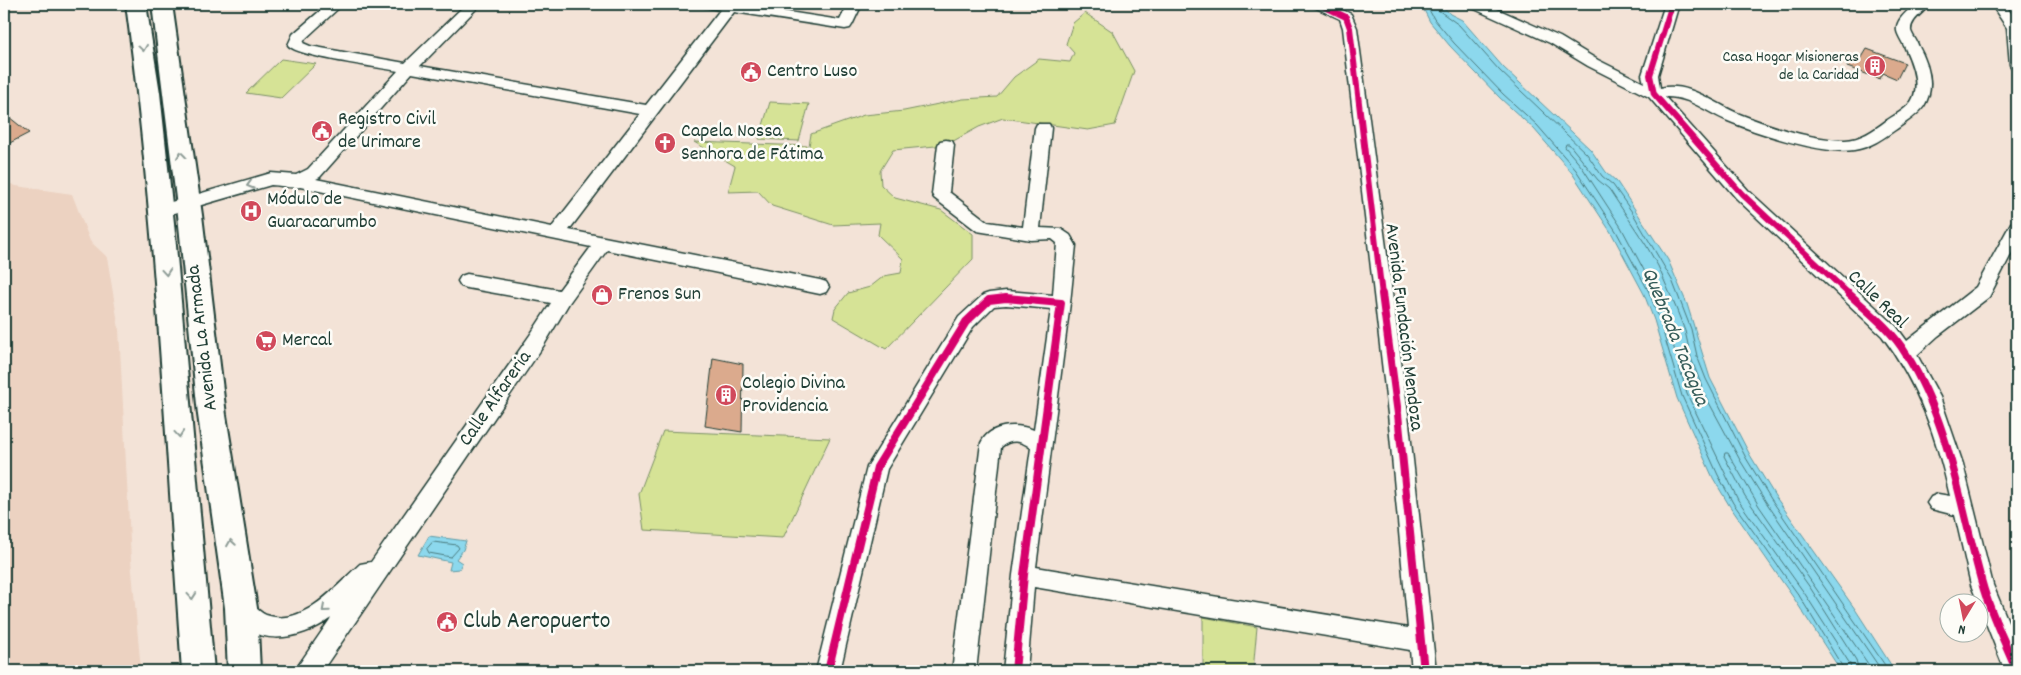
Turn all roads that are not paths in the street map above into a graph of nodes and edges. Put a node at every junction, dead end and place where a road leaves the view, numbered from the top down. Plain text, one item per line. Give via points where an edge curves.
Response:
1 (136, 4) edge
2 (162, 4) edge
3 (336, 4) edge
4 (474, 4) edge
5 (710, 4) edge
6 (854, 4) edge
7 (1319, 4) edge
8 (1475, 4) edge
9 (1672, 4) edge
10 (1923, 4) edge
11 (1998, 4) edge
12 (730, 7) junction
13 (2017, 46) edge
14 (2017, 66) edge
15 (410, 67) junction
16 (1654, 94) junction
17 (651, 111) junction
18 (1043, 128) dead end
19 (946, 146) dead end
20 (298, 181) junction
21 (189, 209) junction
22 (161, 217) junction
23 (2017, 227) edge
24 (556, 234) junction
25 (1031, 234) junction
26 (603, 243) junction
27 (467, 281) dead end
28 (820, 288) dead end
29 (563, 298) junction
30 (1061, 303) junction
31 (1906, 353) junction
32 (1042, 446) junction
33 (1938, 502) dead end
34 (1964, 507) junction
35 (388, 555) junction
36 (1024, 575) junction
37 (241, 608) junction
38 (1421, 641) junction
39 (198, 671) edge
40 (244, 671) edge
41 (308, 671) edge
42 (828, 671) edge
43 (964, 671) edge
44 (1015, 671) edge
45 (1424, 671) edge
46 (2017, 671) edge

1 -> 22 main road, Avenida La Armada via 149,93
21 -> 2 main road, Avenida La Armada
3 - 15 street via 298,37 295,45 306,50
4 - 15 street
5 - 12 street
6 - 12 street via 844,25
7 - 38 street, Avenida Fundación Mendoza via 1346,17 1350,28 1398,414
8 - 16 street via 1555,40
9 - 16 street via 1650,74
10 - 16 street via 1907,19 1904,31 1918,57 1923,87 1917,105 1897,121 1854,145 1829,144 1784,133 1726,114 1695,96 1663,91
11 - 13 street via 2014,28
12 - 17 street
13 - 14 street
15 - 17 street
15 - 20 street via 314,173
16 - 31 street, Calle Real via 1742,194 1889,331
17 - 24 street
18 - 25 street
19 - 25 street via 940,194 983,227
20 - 21 street via 276,191
20 - 24 street
21 - 22 street
37 -> 21 main road, Avenida La Armada via 212,415
22 -> 39 main road, Avenida La Armada
23 - 31 street via 1983,292
24 - 26 street
25 - 30 street via 1056,233 1067,245
26 - 28 street
26 - 29 street, Calle Alfareria
27 - 29 street
29 - 35 street, Calle Alfareria
30 - 32 street
30 - 42 street via 1006,298 989,300 966,322 877,467
31 - 34 street, Calle Real via 1930,396
32 - 36 street
32 - 43 street via 1035,437 1024,433 998,437 991,442
33 - 34 street
34 - 46 street, Calle Real via 1982,585
35 -> 37 street, Calle Alfareria via 320,613 290,629 257,623
35 - 41 street, Calle Alfareria
36 - 38 street
36 - 44 street
37 - 40 main road, Avenida La Armada
38 - 45 street, Avenida Fundación Mendoza

